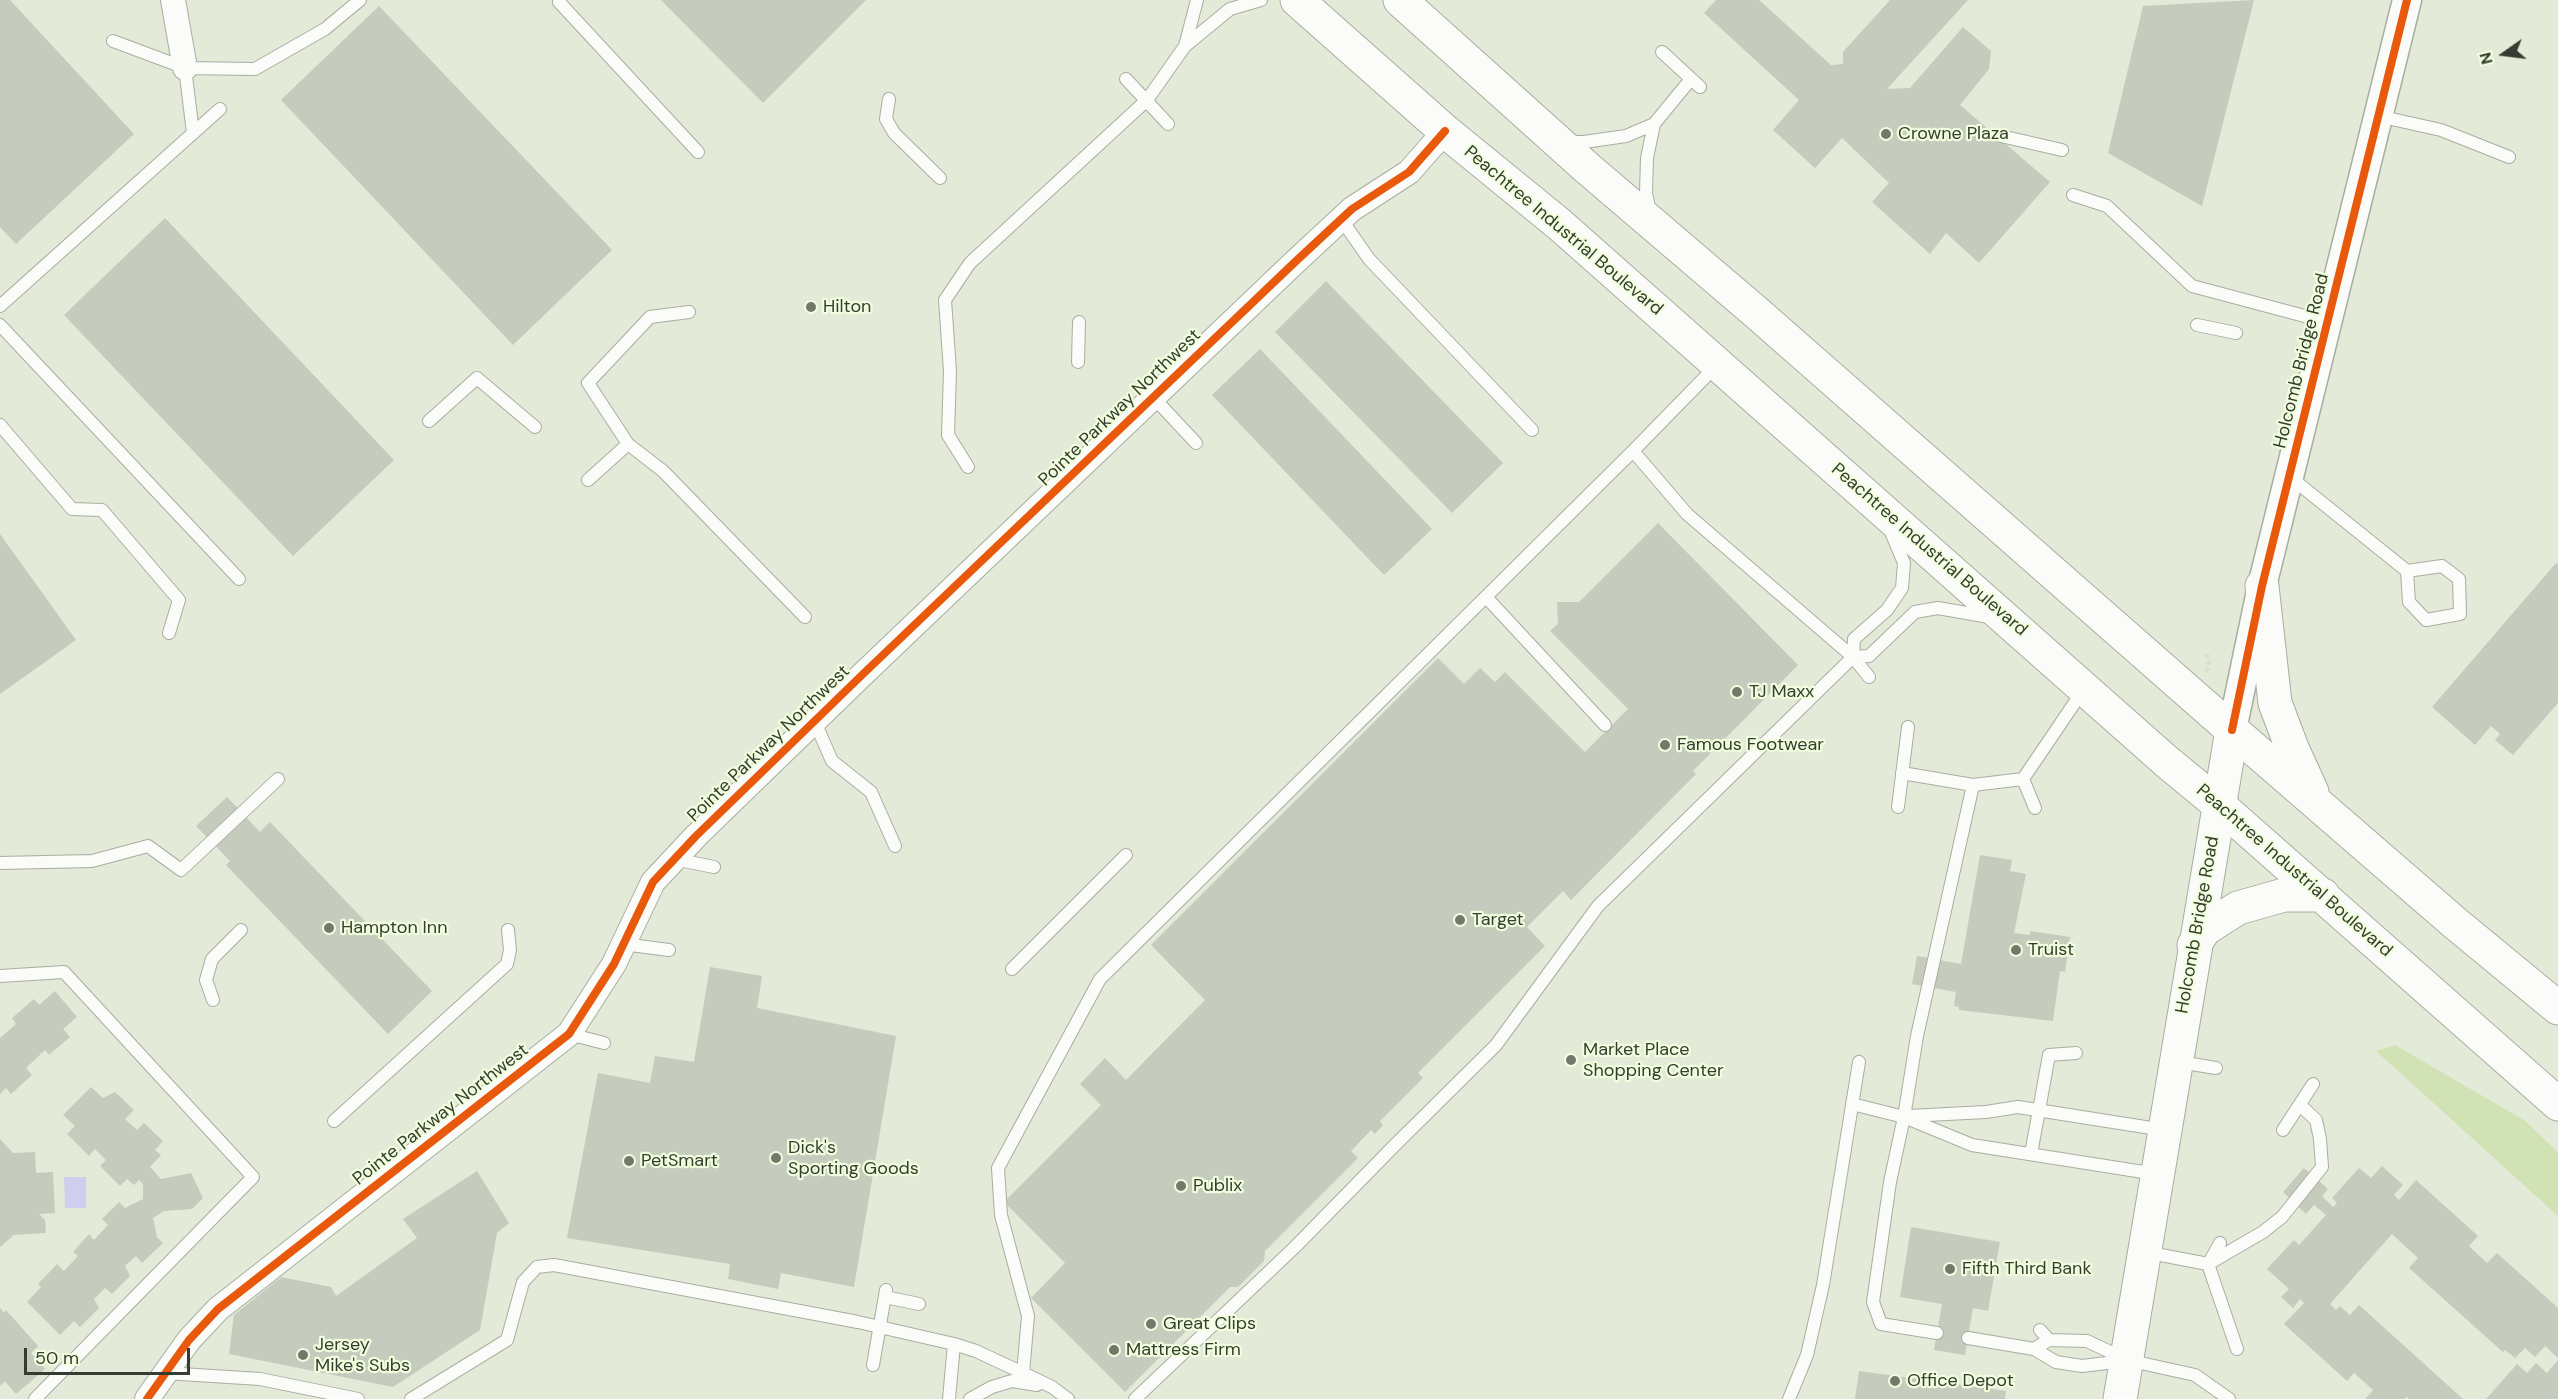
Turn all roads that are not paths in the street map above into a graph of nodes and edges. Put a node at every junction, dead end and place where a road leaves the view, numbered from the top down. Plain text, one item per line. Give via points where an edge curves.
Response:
1 (173, 0) edge
2 (360, 0) edge
3 (561, 0) edge
4 (1197, 0) edge
5 (1261, 0) edge
6 (1297, 0) edge
7 (1400, 0) edge
8 (2407, 0) edge
9 (113, 41) dead end
10 (1185, 46) junction
11 (1662, 52) dead end
12 (185, 68) junction
13 (1126, 79) dead end
14 (889, 99) dead end
15 (1147, 100) junction
16 (220, 109) dead end
17 (2378, 116) junction
18 (1168, 124) dead end
19 (1654, 124) junction
20 (1445, 131) junction
21 (193, 133) junction
22 (2001, 136) dead end
23 (1559, 142) junction
24 (2062, 150) dead end
25 (698, 152) dead end
26 (2509, 157) dead end
27 (940, 178) dead end
28 (2073, 195) dead end
29 (1341, 219) junction
30 (1654, 224) junction
31 (0, 306) edge
32 (689, 312) dead end
33 (1079, 322) dead end
34 (2327, 322) junction
35 (0, 325) edge
36 (2197, 325) dead end
37 (2236, 333) dead end
38 (1078, 362) dead end
39 (1718, 364) junction
40 (1153, 397) junction
41 (429, 421) dead end
42 (0, 425) edge
43 (535, 427) dead end
44 (1532, 430) dead end
45 (1196, 443) dead end
46 (628, 444) junction
47 (1633, 451) junction
48 (968, 467) dead end
49 (2289, 476) junction
50 (588, 480) dead end
51 (1881, 508) junction
52 (2407, 571) junction
53 (239, 579) dead end
54 (2262, 586) junction
55 (1486, 597) junction
56 (805, 617) dead end
57 (2012, 624) junction
58 (169, 633) dead end
59 (1853, 657) junction
60 (1869, 676) dead end
61 (2085, 688) junction
62 (814, 720) junction
63 (1605, 725) dead end
64 (1908, 727) dead end
65 (2232, 730) junction
66 (1902, 773) junction
67 (278, 779) dead end
68 (2023, 779) junction
69 (1973, 785) junction
70 (2218, 804) junction
71 (2318, 805) junction
72 (1898, 807) dead end
73 (2035, 808) dead end
74 (895, 846) dead end
75 (1126, 855) dead end
76 (674, 859) junction
77 (0, 862) edge
78 (714, 867) dead end
79 (2323, 896) junction
80 (241, 930) dead end
81 (508, 930) dead end
82 (623, 944) junction
83 (2194, 945) junction
84 (669, 950) dead end
85 (1012, 969) dead end
86 (0, 976) edge
87 (213, 1000) dead end
88 (2558, 1008) edge
89 (569, 1034) junction
90 (604, 1043) dead end
91 (2076, 1053) dead end
92 (2175, 1061) junction
93 (1859, 1062) dead end
94 (2216, 1068) dead end
95 (2313, 1084) dead end
96 (1852, 1104) junction
97 (2558, 1104) edge
98 (2300, 1105) junction
99 (2039, 1111) junction
100 (1904, 1117) junction
101 (334, 1121) dead end
102 (2164, 1130) junction
103 (2283, 1130) dead end
104 (2031, 1154) junction
105 (2156, 1174) junction
106 (2220, 1243) dead end
107 (2144, 1252) junction
108 (2208, 1264) junction
109 (919, 1304) dead end
110 (878, 1327) junction
111 (2040, 1330) dead end
112 (1937, 1333) dead end
113 (1968, 1338) dead end
114 (2049, 1340) junction
115 (954, 1344) junction
116 (2034, 1349) junction
117 (2237, 1349) dead end
118 (2127, 1360) junction
119 (873, 1365) dead end
120 (165, 1373) junction
121 (1023, 1373) junction
122 (1052, 1388) junction
123 (2213, 1393) edge
124 (35, 1399) edge
125 (147, 1399) edge
126 (358, 1399) edge
127 (411, 1399) edge
128 (949, 1399) edge
129 (970, 1399) edge
130 (1068, 1399) edge
131 (1135, 1399) edge
132 (1789, 1399) edge
133 (2120, 1399) edge
134 (2229, 1399) edge

1 - 12 street
2 - 12 lane via 325,29 255,69
3 - 25 lane via 558,2
4 - 10 lane
5 - 10 lane via 1230,9
6 - 20 main road, Peachtree Industrial Boulevard
7 - 23 main road
8 - 17 street, Holcomb Bridge Road
9 - 12 lane
10 - 15 lane
11 - 19 lane via 1696,83
12 - 21 lane
13 - 15 lane
14 - 27 lane via 886,119 894,133
15 - 18 lane
15 - 48 lane via 970,263 945,300 950,371 948,435
16 - 21 lane
17 - 26 lane via 2441,130
17 - 34 street, Holcomb Bridge Road
19 - 23 lane via 1626,136
19 - 30 lane via 1647,158 1646,194
20 - 29 street, Pointe Parkway Northwest via 1409,172
20 - 39 main road, Peachtree Industrial Boulevard via 1559,224
21 - 31 lane
22 - 24 lane
23 - 30 main road
28 - 34 lane via 2107,206 2192,286
29 - 40 street, Pointe Parkway Northwest
29 - 44 lane via 1369,259
30 - 65 main road
32 - 46 lane via 650,317 588,383
33 - 38 lane
34 - 49 street, Holcomb Bridge Road
35 - 53 lane
36 - 37 lane
39 - 47 lane
39 - 51 main road, Peachtree Industrial Boulevard
40 - 45 lane
40 - 62 street, Pointe Parkway Northwest
41 - 43 lane via 477,378
42 - 58 lane via 72,509 102,510 180,600
46 - 50 lane
46 - 56 lane via 663,471
47 - 55 lane
47 - 59 lane via 1687,514
49 - 52 lane
49 - 54 street, Holcomb Bridge Road
51 - 57 main road, Peachtree Industrial Boulevard
51 - 59 lane via 1904,563 1902,588 1887,610 1854,639
52 - 52 lane via 2409,602 2426,620 2460,614 2459,579 2442,566
54 - 65 street, Holcomb Bridge Road
54 - 71 main road via 2275,703
55 - 63 lane
55 - 121 lane via 1100,979 998,1168 1000,1215 1028,1316
57 - 59 lane via 1976,613 1938,608 1915,612 1869,656
57 - 61 main road, Peachtree Industrial Boulevard
59 - 60 lane
59 - 131 lane via 1598,906 1496,1045 1296,1246
61 - 68 lane
61 - 70 main road, Peachtree Industrial Boulevard
62 - 74 lane via 832,761 870,792
62 - 76 street, Pointe Parkway Northwest
64 - 66 lane
65 - 70 main road, Holcomb Bridge Road
65 - 71 main road
66 - 69 lane
66 - 72 lane
67 - 77 lane via 181,870 148,846 92,861
68 - 69 lane
68 - 73 lane
69 - 100 lane via 1917,1036
70 - 79 main road, Peachtree Industrial Boulevard
70 - 83 main road, Holcomb Bridge Road
71 - 88 main road
75 - 85 lane
76 - 78 lane
76 - 82 street, Pointe Parkway Northwest via 653,882
79 - 83 main road via 2284,895 2238,908 2205,929
79 - 97 main road, Peachtree Industrial Boulevard
80 - 87 lane via 212,959 206,980
81 - 101 lane via 507,964
82 - 84 lane
82 - 89 street, Pointe Parkway Northwest
83 - 92 main road, Holcomb Bridge Road
86 - 124 lane via 64,972 253,1177
89 - 90 lane
89 - 120 street, Pointe Parkway Northwest via 218,1309
91 - 99 lane via 2049,1055
92 - 94 lane
92 - 102 main road, Holcomb Bridge Road
93 - 96 lane
95 - 98 lane
96 - 100 lane
96 - 132 lane via 1823,1285 1807,1354
98 - 103 lane
98 - 108 lane via 2316,1120 2322,1167 2282,1217 2264,1232
99 - 100 lane via 2018,1107
99 - 102 lane
99 - 104 lane
100 - 104 lane via 1972,1145
100 - 112 lane via 1890,1182 1873,1302 1881,1324
102 - 105 main road, Holcomb Bridge Road
104 - 105 lane
105 - 107 main road, Holcomb Bridge Road
106 - 108 lane
107 - 108 lane
107 - 118 main road, Holcomb Bridge Road
108 - 117 lane
109 - 110 lane via 886,1293
110 - 115 lane
110 - 119 lane
110 - 127 lane via 554,1265 537,1267 523,1282 507,1340
111 - 114 lane
113 - 116 lane
114 - 116 lane
114 - 118 lane via 2087,1341
115 - 121 lane
115 - 128 lane
116 - 118 lane via 2056,1362 2082,1366
118 - 123 lane via 2195,1375
118 - 133 main road, Holcomb Bridge Road
120 - 125 street, Pointe Parkway Northwest
120 - 126 lane via 260,1379
121 - 122 lane
122 - 129 lane via 1012,1381
122 - 130 lane
123 - 134 lane

